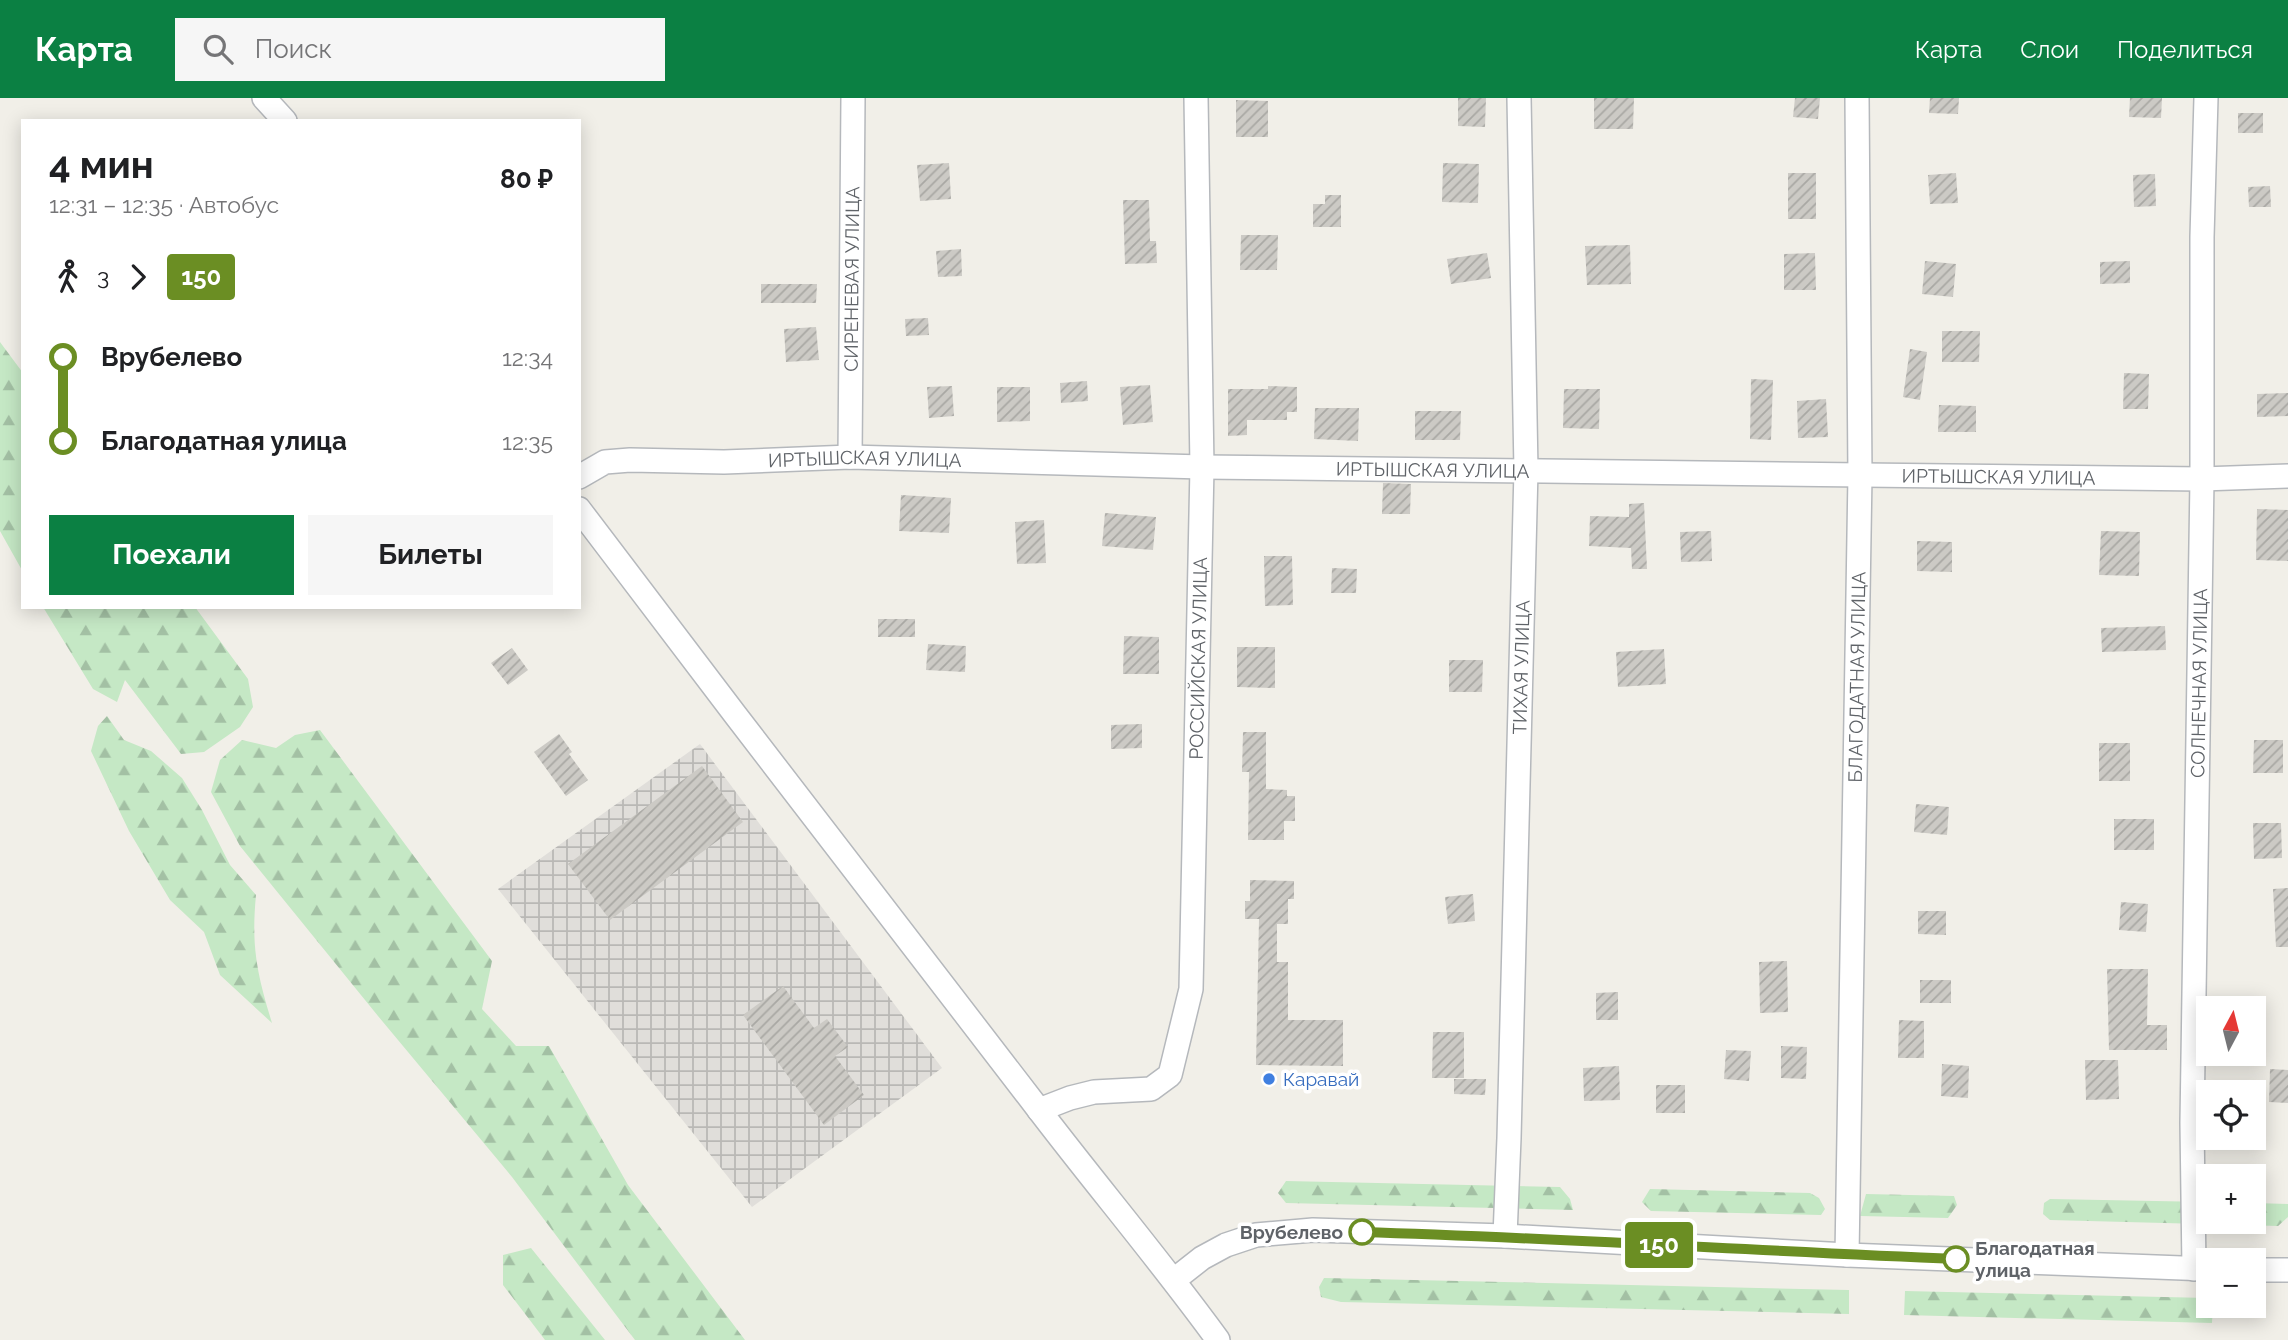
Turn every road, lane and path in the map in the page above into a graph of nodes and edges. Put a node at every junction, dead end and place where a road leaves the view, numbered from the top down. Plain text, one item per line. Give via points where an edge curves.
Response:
1 (264, 98) edge
2 (853, 98) edge
3 (1196, 98) edge
4 (1518, 98) edge
5 (1857, 98) edge
6 (2206, 98) edge
7 (283, 119) edge
8 (850, 457) junction
9 (1202, 467) junction
10 (1526, 470) junction
11 (1860, 475) junction
12 (581, 476) edge
13 (2288, 477) edge
14 (2202, 479) junction
15 (581, 512) edge
16 (1038, 1110) junction
17 (1505, 1236) junction
18 (2200, 1248) edge
19 (1847, 1255) junction
20 (2196, 1269) edge
21 (2266, 1270) edge
22 (2288, 1270) edge
23 (1174, 1280) junction
24 (1219, 1340) edge

1 - 7 street
2 - 8 street, СИРЕНЕВАЯ УЛИЦА
3 - 9 street, РОССИЙСКАЯ УЛИЦА
4 - 10 street, ТИХАЯ УЛИЦА
5 - 11 street, БЛАГОДАТНАЯ УЛИЦА
6 - 14 street, СОЛНЕЧНАЯ УЛИЦА
8 - 9 street, ИРТЫШСКАЯ УЛИЦА
8 - 12 street, ИРТЫШСКАЯ УЛИЦА via 618,461 605,462
9 - 10 street, ИРТЫШСКАЯ УЛИЦА
9 - 16 street, РОССИЙСКАЯ УЛИЦА via 1191,989 1170,1075 1152,1089 1094,1092
10 - 11 street, ИРТЫШСКАЯ УЛИЦА
10 - 17 street, ТИХАЯ УЛИЦА
11 - 14 street, ИРТЫШСКАЯ УЛИЦА
11 - 19 street, БЛАГОДАТНАЯ УЛИЦА
13 - 14 street, ИРТЫШСКАЯ УЛИЦА
14 - 18 street, СОЛНЕЧНАЯ УЛИЦА via 2192,1123
15 - 16 street
16 - 23 street
17 - 19 street
17 - 23 street via 1313,1230 1256,1235 1202,1258
19 - 20 street
21 - 22 street
23 - 24 street

